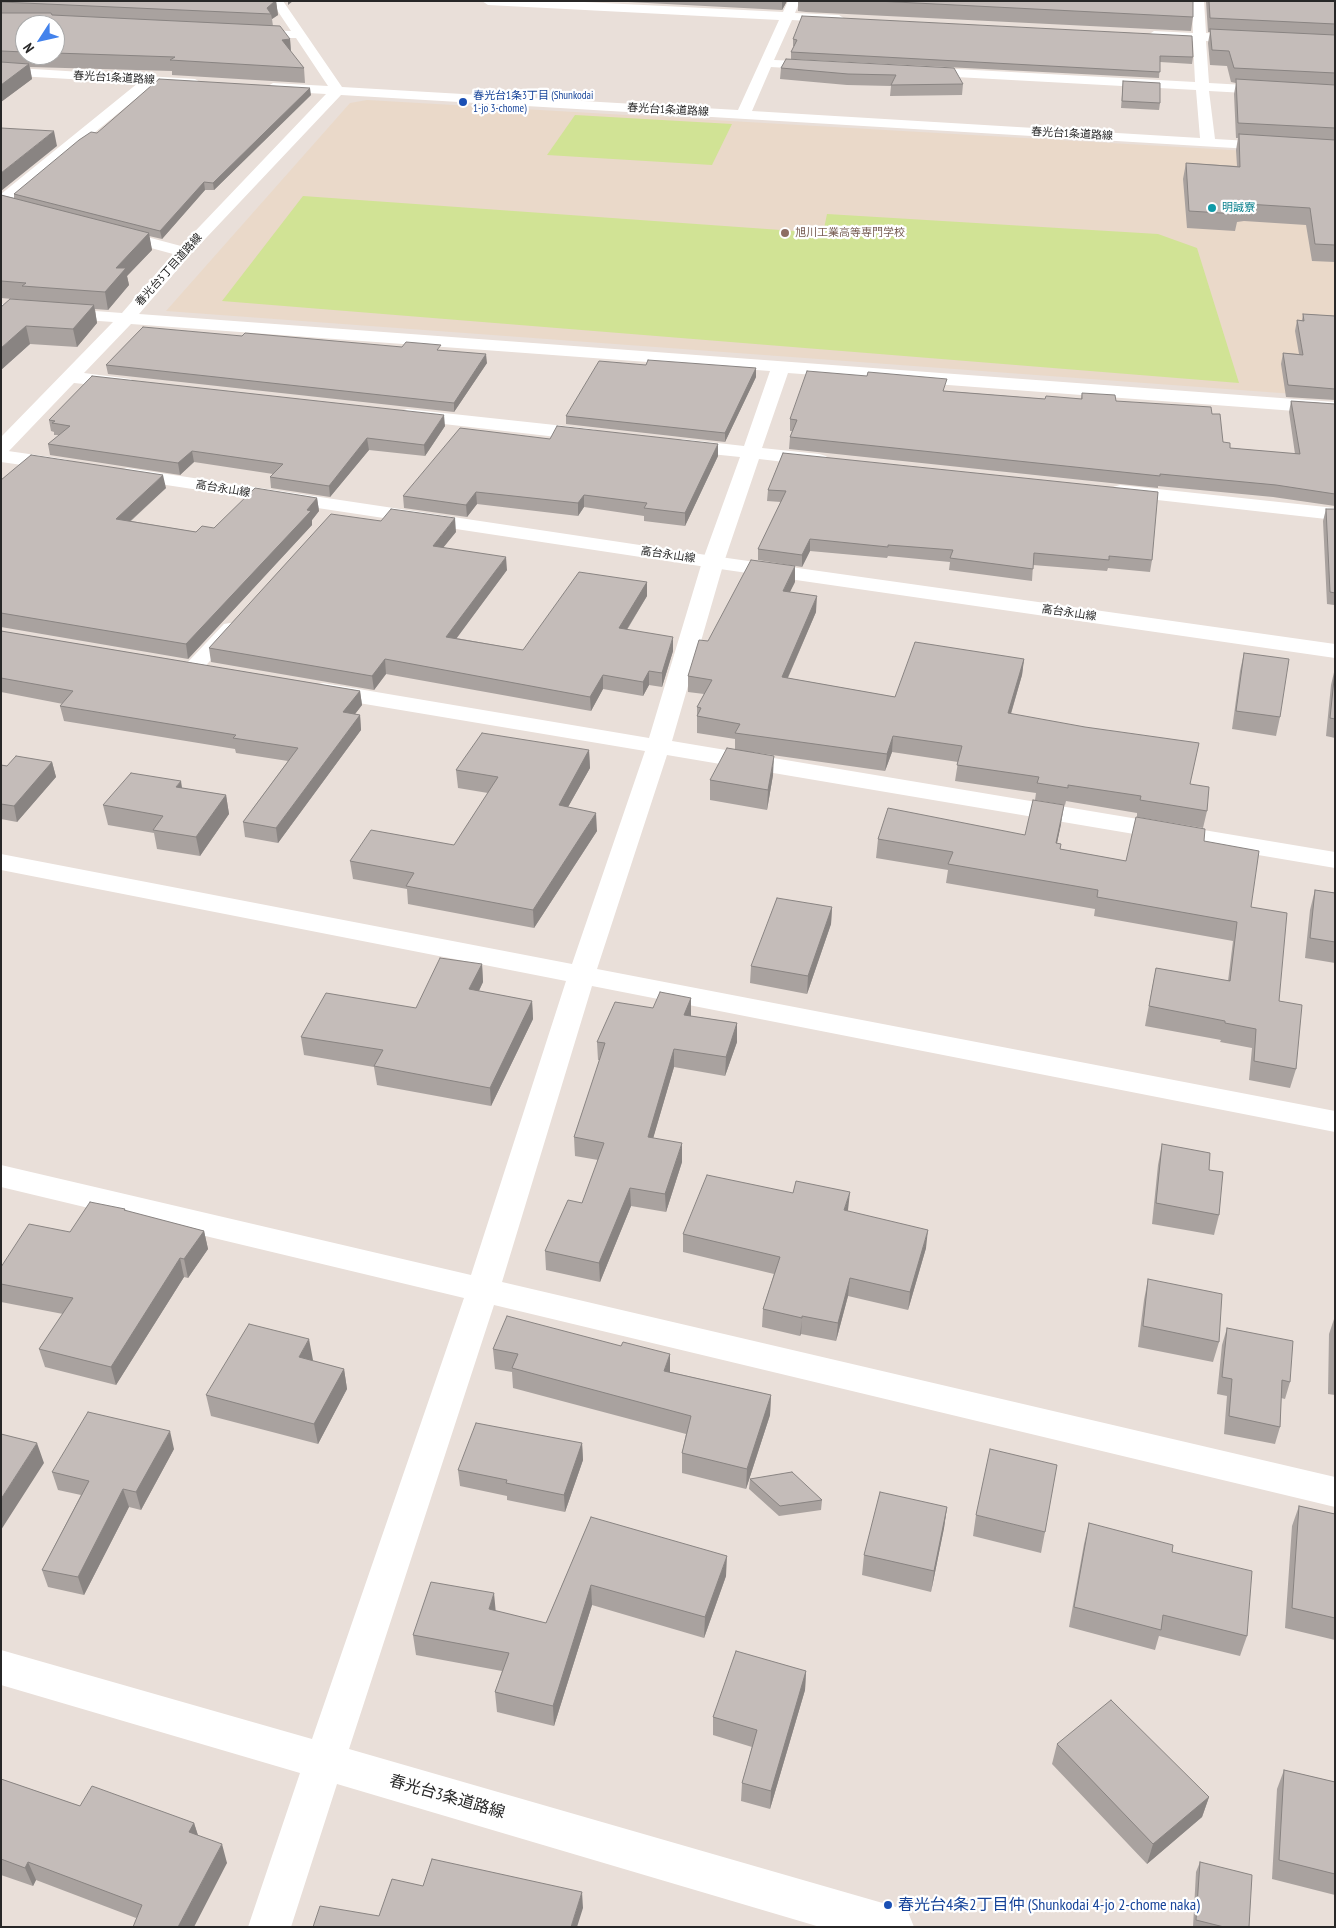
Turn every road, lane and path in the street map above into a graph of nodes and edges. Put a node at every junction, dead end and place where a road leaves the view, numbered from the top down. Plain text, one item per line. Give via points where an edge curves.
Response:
1 (277, 1) edge
2 (488, 1) edge
3 (794, 1) edge
4 (1198, 1) edge
5 (787, 16) junction
6 (856, 20) edge
7 (235, 33) edge
8 (300, 34) junction
9 (1140, 34) edge
10 (1199, 37) junction
11 (1257, 40) edge
12 (765, 63) junction
13 (835, 67) edge
14 (904, 70) edge
15 (1, 72) edge
16 (151, 80) junction
17 (208, 83) edge
18 (255, 86) edge
19 (1202, 86) junction
20 (337, 91) junction
21 (1335, 94) edge
22 (743, 115) junction
23 (1208, 142) junction
24 (1335, 150) edge
25 (1, 203) edge
26 (20, 209) edge
27 (98, 229) edge
28 (184, 252) junction
29 (1, 309) edge
30 (127, 318) junction
31 (781, 367) junction
32 (70, 377) junction
33 (139, 385) edge
34 (1335, 408) edge
35 (386, 412) edge
36 (614, 438) edge
37 (664, 443) edge
38 (1, 448) edge
39 (753, 453) junction
40 (1, 456) edge
41 (841, 462) edge
42 (80, 467) edge
43 (109, 472) edge
44 (1098, 489) edge
45 (1335, 514) edge
46 (713, 562) junction
47 (240, 617) edge
48 (1335, 651) edge
49 (184, 666) joint
50 (222, 673) edge
51 (300, 686) edge
52 (658, 747) junction
53 (1335, 860) edge
54 (1, 862) edge
55 (582, 974) junction
56 (1335, 1122) edge
57 (1, 1176) edge
58 (483, 1290) junction
59 (1335, 1492) edge
60 (1, 1667) edge
61 (324, 1761) junction
62 (270, 1927) edge
63 (893, 1927) edge

1 - 8 street
2 - 5 street
3 - 5 street
4 - 10 street
5 - 6 street
5 - 12 street
7 - 8 street
8 - 20 street
9 - 10 street
10 - 11 street
10 - 19 street
12 - 13 street
12 - 22 street
14 - 19 street
15 - 16 street, 春光台1条道路線
16 - 17 street, 春光台1条道路線
16 - 25 street
18 - 20 street, 春光台1条道路線
19 - 21 street
19 - 23 street
20 - 22 street, 春光台1条道路線
20 - 28 street, 春光台3丁目道路線
22 - 23 street, 春光台1条道路線
23 - 24 street, 春光台1条道路線
25 - 26 street
27 - 28 street
28 - 30 street, 春光台3丁目道路線
29 - 30 street
30 - 31 street
30 - 32 street, 春光台3丁目道路線
31 - 34 street
31 - 39 street
32 - 33 street
32 - 38 street, 春光台3丁目道路線
35 - 36 street
37 - 39 street
39 - 41 street
39 - 46 street
40 - 42 street
43 - 46 street, 高台永山線 via 334,514
44 - 45 street
46 - 48 street, 高台永山線
46 - 52 street
47 - 49 lane
49 - 50 street
51 - 52 street
52 - 53 street
52 - 55 street
54 - 55 street
55 - 56 street
55 - 58 street
57 - 58 street
58 - 59 street
58 - 61 street
60 - 61 street, 春光台3条道路線
61 - 62 street
61 - 63 street, 春光台3条道路線

